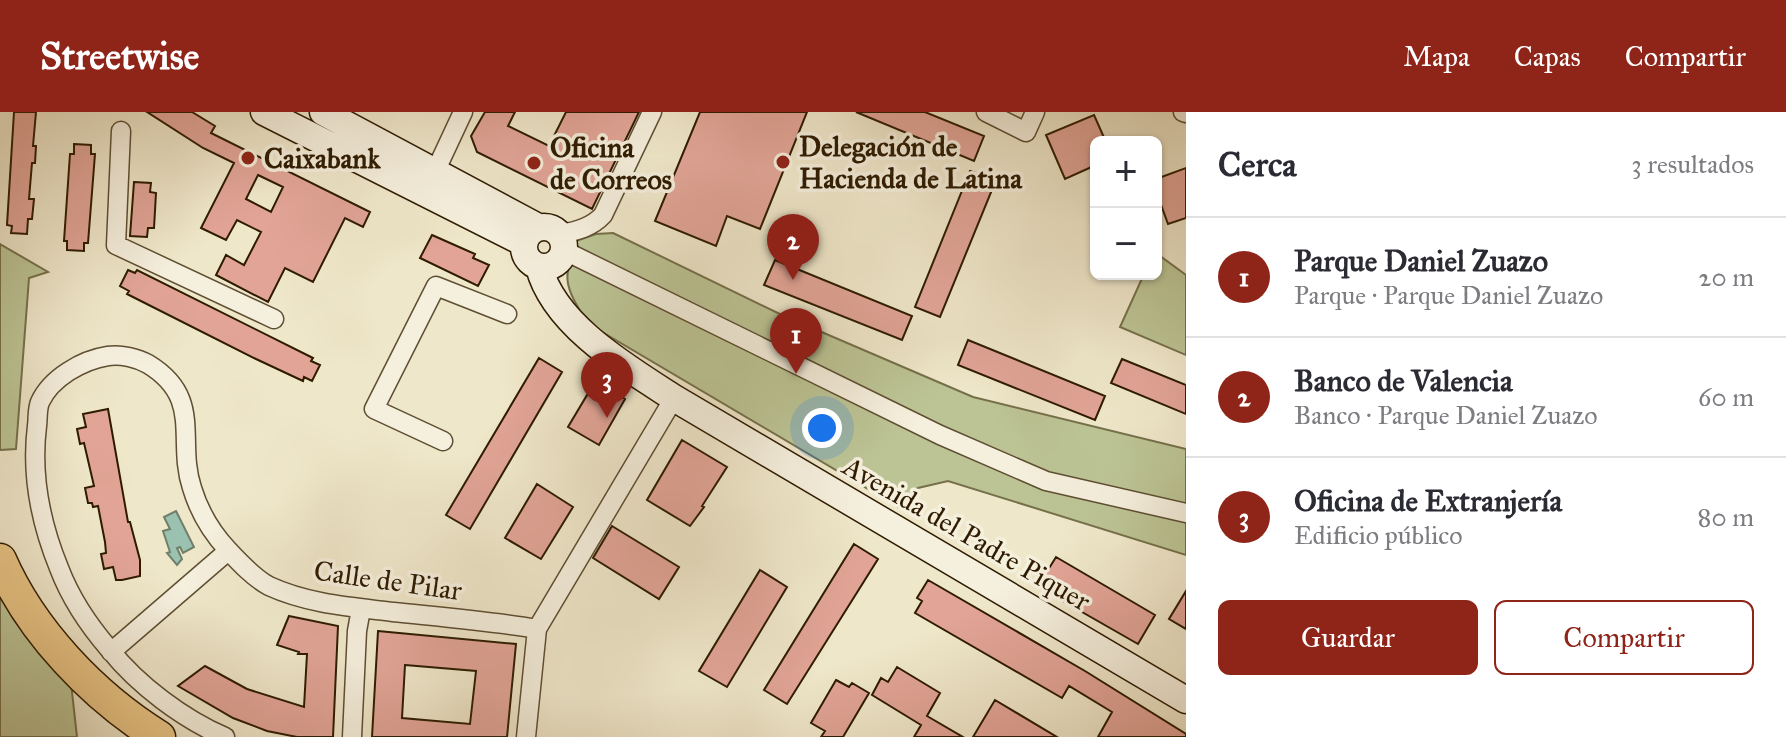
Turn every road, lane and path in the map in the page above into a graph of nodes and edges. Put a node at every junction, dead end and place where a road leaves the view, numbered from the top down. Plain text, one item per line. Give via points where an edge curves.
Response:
1 (264, 112) edge
2 (323, 112) edge
3 (463, 112) edge
4 (652, 112) edge
5 (986, 112) edge
6 (1035, 112) edge
7 (121, 131) dead end
8 (435, 172) junction
9 (546, 239) junction
10 (507, 314) dead end
11 (274, 319) dead end
12 (674, 398) junction
13 (443, 441) dead end
14 (1186, 513) edge
15 (228, 551) junction
16 (0, 560) edge
17 (361, 609) junction
18 (537, 629) junction
19 (111, 652) junction
20 (1186, 700) edge
21 (159, 737) edge
22 (225, 737) edge
23 (352, 737) edge
24 (526, 737) edge

1 - 9 street
2 - 8 street
3 - 8 street
4 - 9 street via 603,215 577,231
5 - 6 street via 1026,132
7 - 11 street via 116,245
8 - 9 street
9 - 12 street, Avenida del Padre Piquer via 561,258 539,267 543,284 560,307 621,363
9 - 14 street via 940,435 1046,481
10 - 13 street via 436,286 374,409
12 - 18 street
12 - 20 street, Avenida del Padre Piquer
15 - 17 street, Calle de Pilar via 266,584
15 - 19 street
15 - 19 street, Calle de Pilar via 191,486 185,412 164,374 137,358 109,355 62,376 40,403 34,451 39,505 60,571
16 - 21 highway via 14,592 43,631 86,678
17 - 18 street, Calle de Pilar
17 - 23 street
18 - 24 street
19 - 22 street, Calle de Pilar via 157,694

